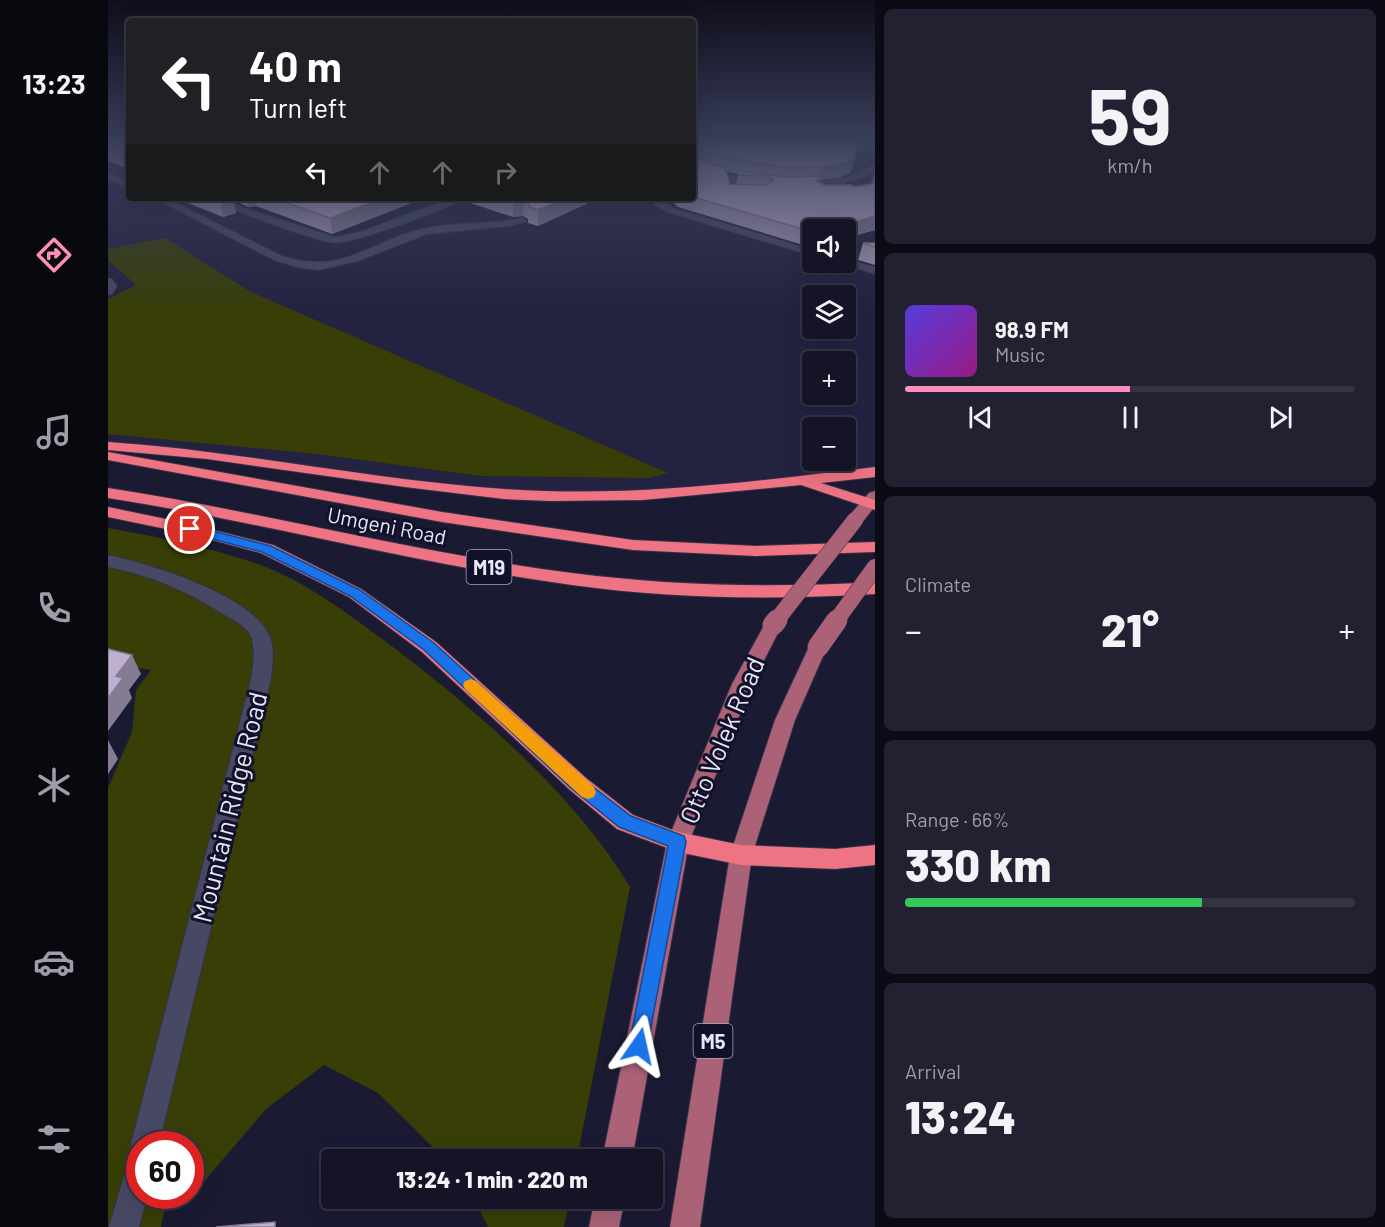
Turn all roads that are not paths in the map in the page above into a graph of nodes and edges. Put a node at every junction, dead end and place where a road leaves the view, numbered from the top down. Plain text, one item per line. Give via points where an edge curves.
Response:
1 (165, 201) edge
2 (221, 201) edge
3 (452, 201) edge
4 (657, 201) edge
5 (522, 221) edge
6 (802, 250) edge
7 (856, 265) edge
8 (875, 271) edge
9 (108, 281) edge
10 (108, 292) edge
11 (108, 446) edge
12 (108, 456) edge
13 (875, 472) edge
14 (794, 482) junction
15 (108, 493) edge
16 (873, 501) edge
17 (108, 512) edge
18 (875, 547) edge
19 (108, 561) edge
20 (875, 567) edge
21 (875, 588) edge
22 (678, 842) junction
23 (741, 855) junction
24 (875, 855) edge
25 (148, 1131) edge
26 (619, 1149) edge
27 (129, 1209) edge
28 (608, 1209) edge
29 (124, 1227) edge
30 (604, 1227) edge
31 (685, 1227) edge

1 - 5 street via 278,258 306,266 341,264 424,231
2 - 3 street via 315,236 343,240
4 - 6 street via 670,210
7 - 8 street
9 - 10 street
11 - 14 highway via 202,454 506,494 641,495
12 - 18 highway, Umgeni Road / M19 via 442,517 633,545 756,551
13 - 14 highway
14 - 16 highway
15 - 21 highway, Umgeni Road / M19 via 439,559 606,585 753,594
16 - 22 main road, Otto Volek Road, bridge via 773,625 742,684
17 - 22 highway via 267,549 355,593 429,647 625,822
19 - 25 street, Mountain Ridge Road via 180,580 215,599 250,622 259,634 263,650 261,679
20 - 23 main road, M5, bridge via 818,647 785,720
22 - 23 highway
22 - 26 main road, Otto Volek Road
23 - 24 highway via 836,859
23 - 31 main road, M5
27 - 29 street
28 - 30 main road

